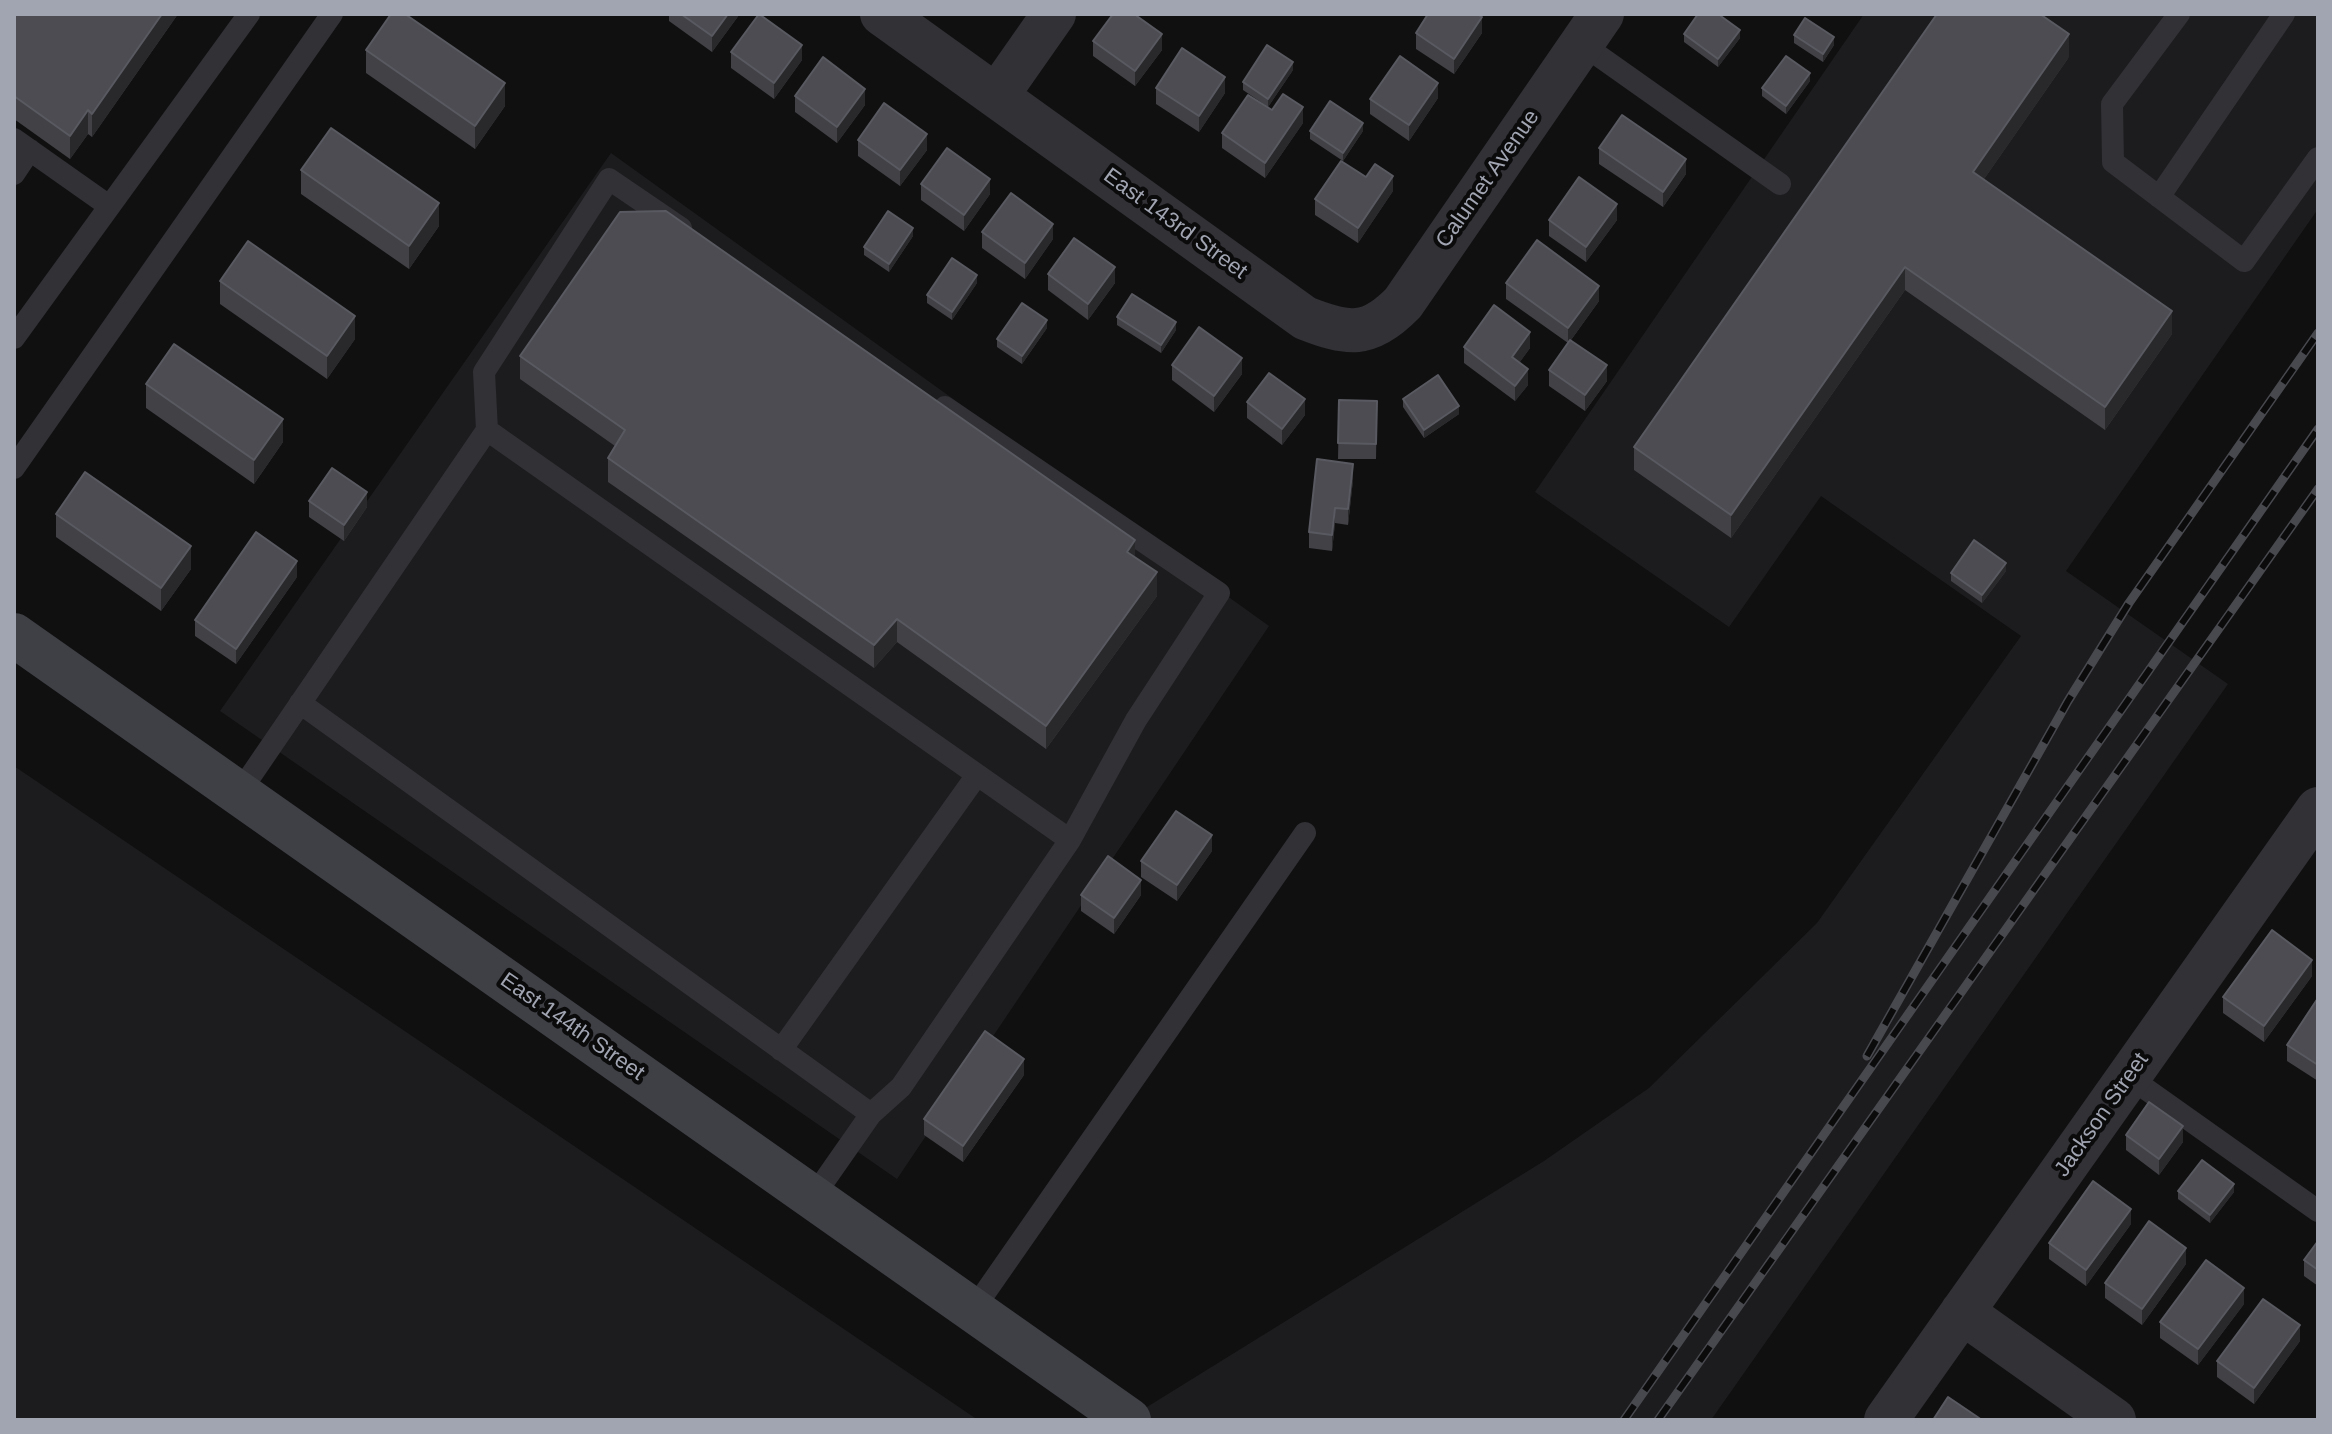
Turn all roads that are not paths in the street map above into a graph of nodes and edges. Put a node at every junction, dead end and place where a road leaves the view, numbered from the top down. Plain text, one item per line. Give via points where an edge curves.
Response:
1 (249, 14) edge
2 (332, 14) edge
3 (882, 14) edge
4 (1054, 14) edge
5 (2179, 14) edge
6 (2284, 14) edge
7 (1592, 29) edge
8 (998, 94) junction
9 (22, 145) edge
10 (2318, 158) edge
11 (14, 174) edge
12 (1780, 184) dead end
13 (2159, 197) junction
14 (109, 206) junction
15 (700, 241) edge
16 (1362, 331) joint
17 (14, 338) edge
18 (921, 391) edge
19 (487, 430) junction
20 (14, 468) edge
21 (14, 635) edge
22 (300, 703) junction
23 (977, 775) junction
24 (239, 793) junction
25 (2318, 809) edge
26 (1305, 833) dead end
27 (1070, 840) junction
28 (2303, 861) edge
29 (781, 1050) junction
30 (2129, 1077) junction
31 (871, 1114) junction
32 (813, 1197) junction
33 (2318, 1211) edge
34 (973, 1310) junction
35 (1962, 1312) junction
36 (1129, 1420) edge
37 (1886, 1420) edge
38 (2114, 1420) edge

1 - 14 lane
2 - 20 lane
3 - 8 street, East 143rd Street
4 - 8 street
5 - 13 lane via 2112,104 2113,162
6 - 13 lane
7 - 12 lane
7 - 16 street, Calumet Avenue via 1403,303 1385,321
8 - 16 street, East 143rd Street via 1305,318
9 - 11 lane
9 - 14 lane
10 - 13 lane via 2244,261
14 - 17 lane
15 - 19 lane via 609,179 484,372
18 - 27 lane via 1219,593 1136,720
19 - 22 lane
19 - 23 lane
21 - 24 street, East 144th Street
22 - 24 lane
22 - 29 lane
23 - 27 lane
23 - 29 lane
24 - 32 street, East 144th Street
25 - 28 street, Jackson Street
26 - 34 lane
27 - 31 lane via 901,1087
28 - 30 street, Jackson Street
29 - 31 lane
30 - 33 lane
30 - 35 street, Jackson Street
31 - 32 lane
32 - 34 street, East 144th Street
34 - 36 street, East 144th Street
35 - 37 street, Jackson Street
35 - 38 street

